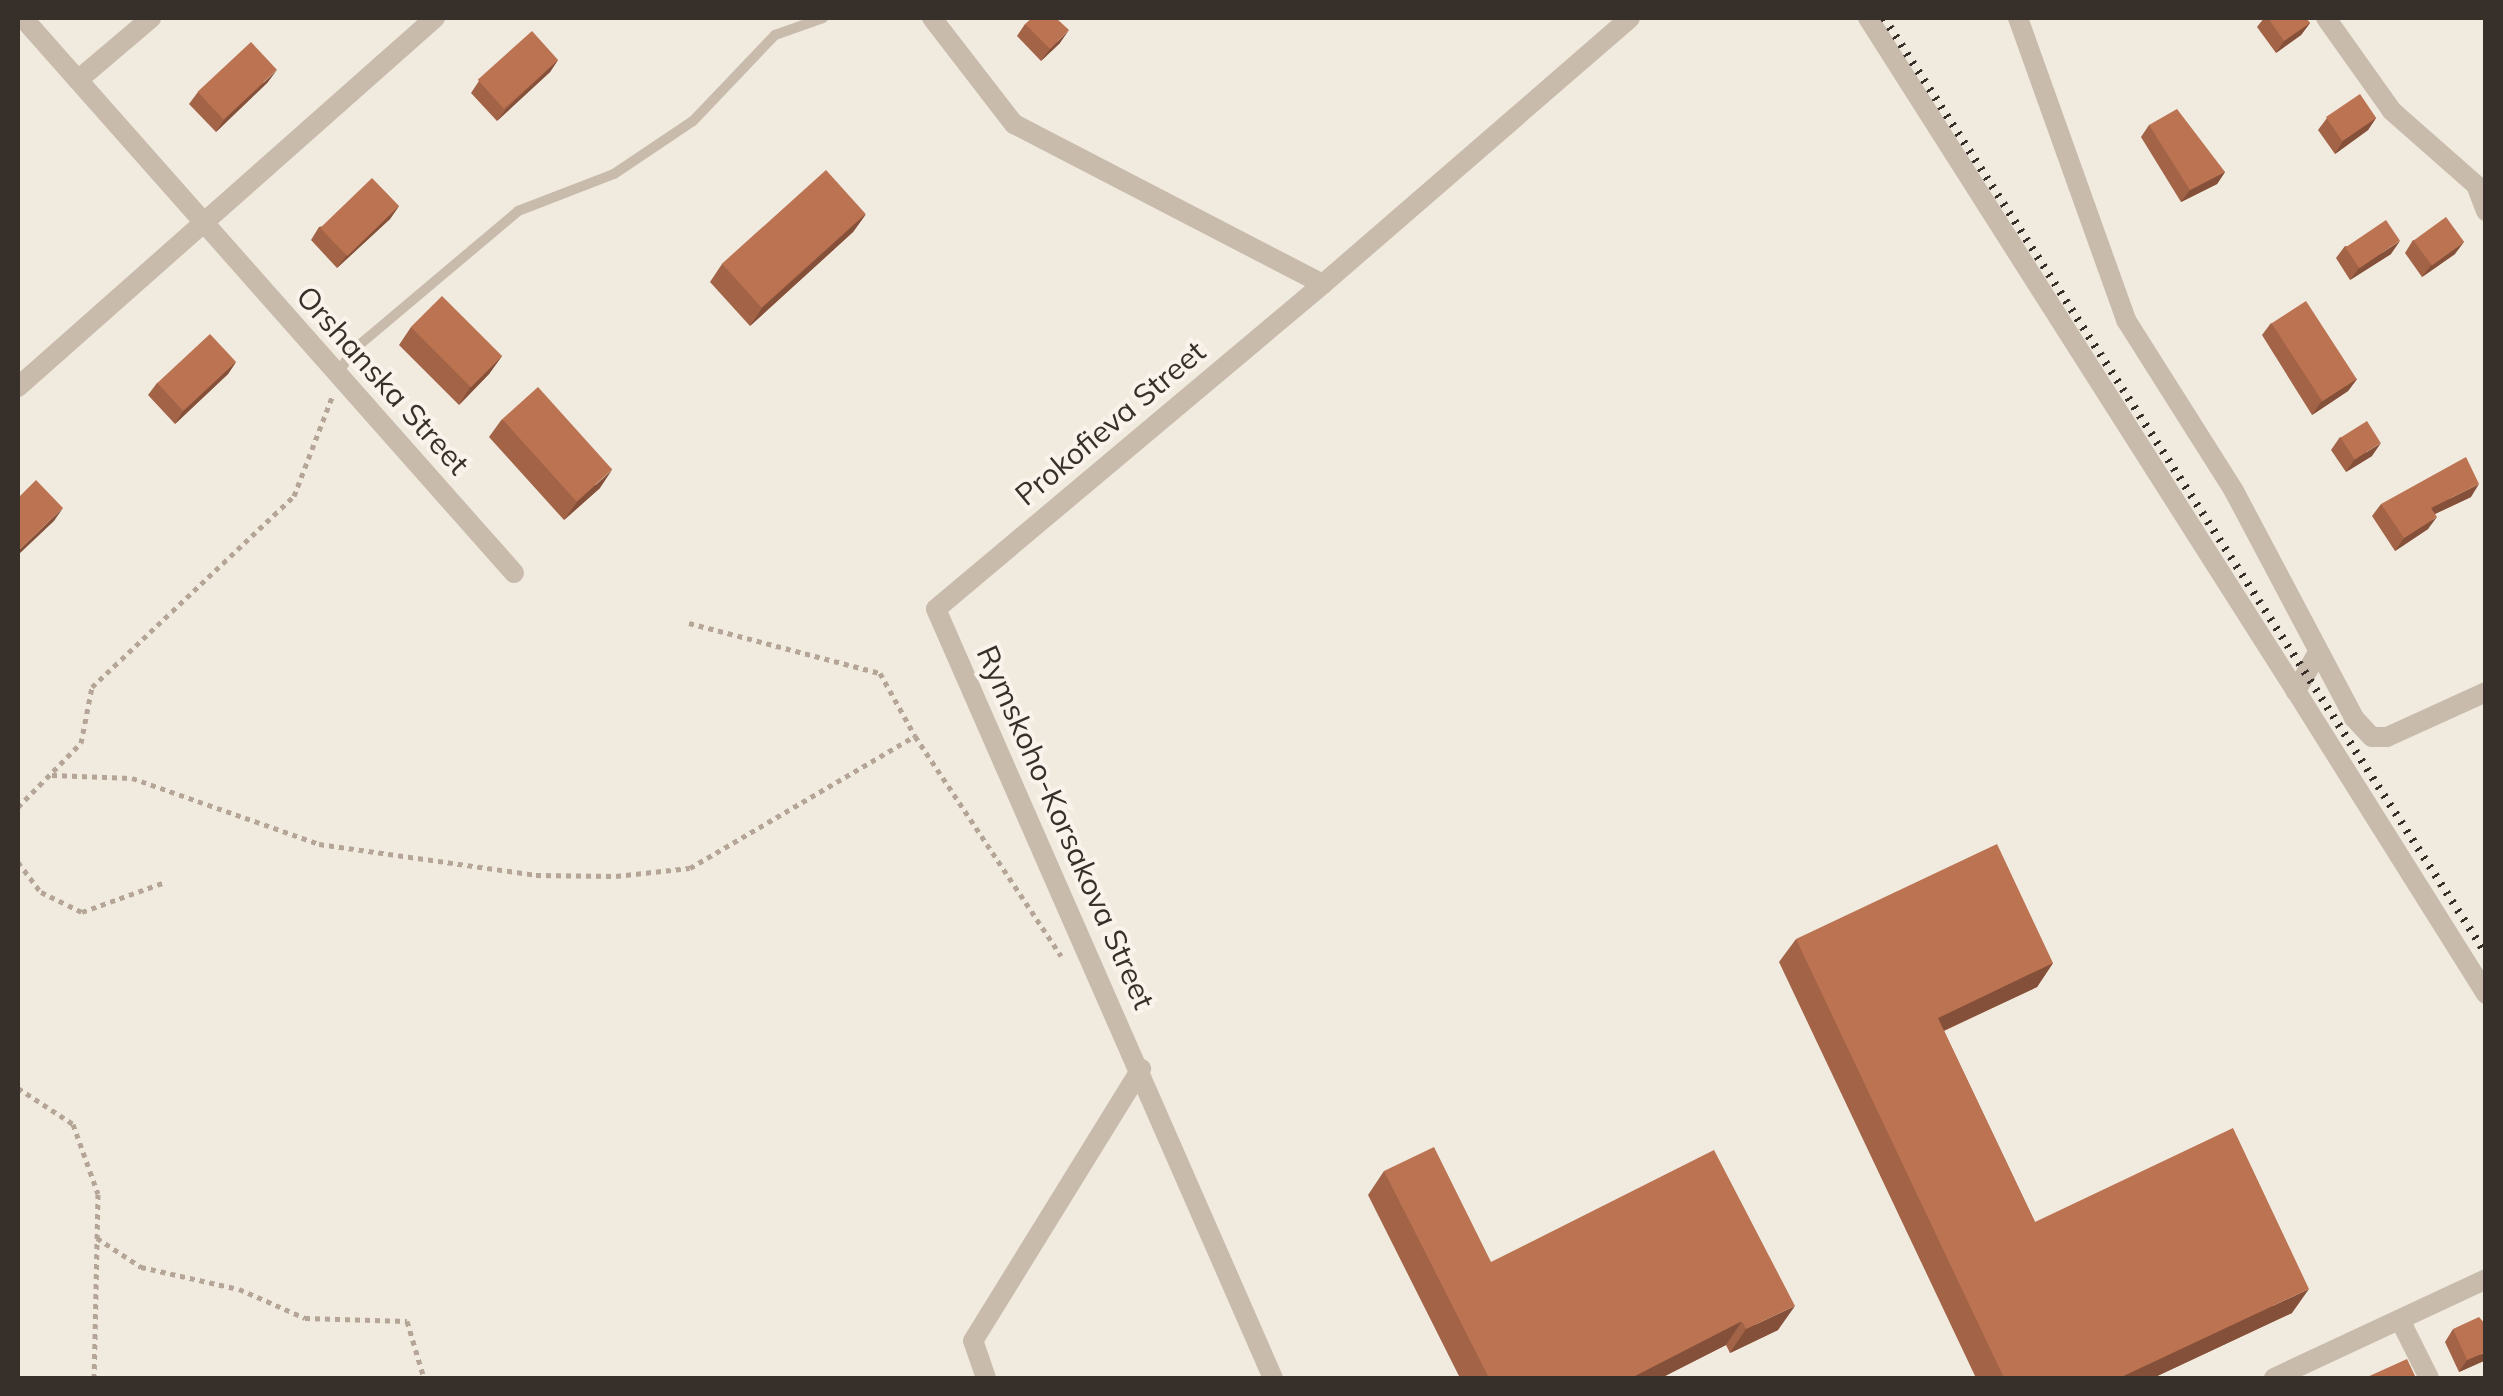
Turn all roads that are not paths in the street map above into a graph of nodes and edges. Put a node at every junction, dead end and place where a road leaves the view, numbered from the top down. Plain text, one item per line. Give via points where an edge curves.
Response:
1 (23, 18) edge
2 (151, 18) edge
3 (434, 18) edge
4 (823, 18) edge
5 (932, 18) edge
6 (1630, 18) edge
7 (1868, 18) edge
8 (2018, 18) edge
9 (2326, 18) edge
10 (78, 80) junction
11 (2486, 211) edge
12 (207, 228) junction
13 (1322, 284) junction
14 (338, 374) junction
15 (18, 387) edge
16 (514, 573) dead end
17 (936, 609) joint
18 (2317, 654) junction
19 (2296, 691) junction
20 (2486, 692) edge
21 (2486, 994) edge
22 (1141, 1070) junction
23 (2486, 1280) edge
24 (2400, 1320) junction
25 (986, 1378) edge
26 (1273, 1378) edge
27 (2274, 1378) edge
28 (2429, 1378) edge

1 - 10 street, Orshanska Street
2 - 10 street
3 - 12 street
4 - 14 lane via 775,35 693,121 614,174 518,211 352,351
5 - 13 street via 1014,124
6 - 13 street, Prokofieva Street
7 - 19 street
8 - 18 street via 2126,320 2234,492
9 - 11 street via 2392,111 2476,185
10 - 12 street, Orshanska Street
12 - 14 street, Orshanska Street
12 - 15 street
13 - 17 street, Prokofieva Street
14 - 16 street, Orshanska Street
17 - 22 street, Rymskoho-Korsakova Street
18 - 19 street
18 - 20 street via 2372,737
19 - 21 street
22 - 25 street via 974,1340
22 - 26 street, Rymskoho-Korsakova Street
23 - 24 street
24 - 27 street
24 - 28 street

